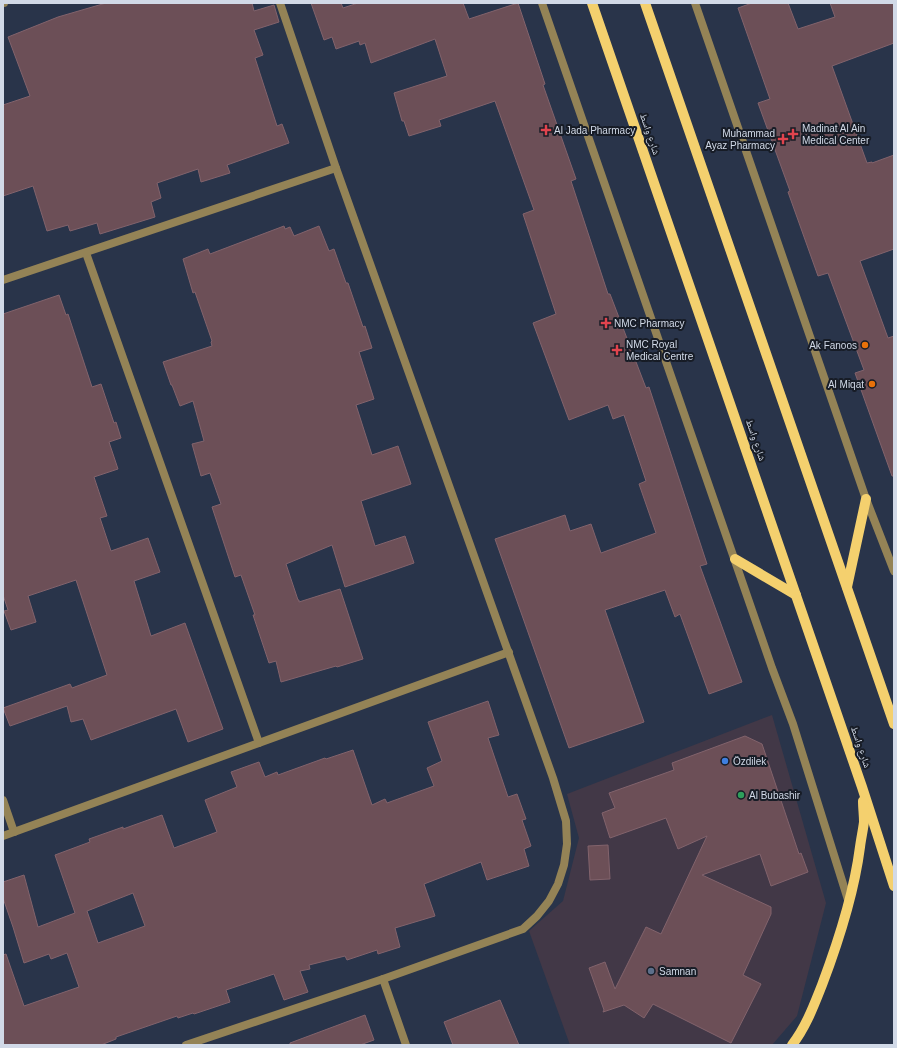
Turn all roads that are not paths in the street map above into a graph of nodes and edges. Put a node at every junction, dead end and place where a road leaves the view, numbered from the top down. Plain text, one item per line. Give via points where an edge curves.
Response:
1 (280, 3) edge
2 (542, 3) edge
3 (592, 3) edge
4 (645, 3) edge
5 (695, 3) edge
6 (336, 168) junction
7 (86, 253) junction
8 (3, 280) edge
9 (866, 499) junction
10 (735, 559) junction
11 (894, 571) edge
12 (847, 587) junction
13 (796, 595) junction
14 (508, 652) junction
15 (894, 724) edge
16 (259, 743) junction
17 (862, 787) junction
18 (3, 800) edge
19 (14, 832) junction
20 (3, 836) edge
21 (894, 886) edge
22 (849, 904) junction
23 (383, 979) junction
24 (186, 1045) edge
25 (406, 1045) edge
26 (792, 1045) edge

1 - 6 street
2 - 10 street
3 - 13 main road, شارع واسط
4 - 12 main road
5 - 9 street
6 - 7 street
6 - 14 street
7 - 8 street
7 - 16 street
9 - 11 street
9 - 12 main road
10 - 13 main road
10 - 22 street via 793,724
12 - 15 main road
13 - 17 main road, شارع واسط
14 - 16 street
14 - 23 street via 566,821 567,844 558,884 549,901 523,929
16 - 19 street
17 - 21 main road, شارع واسط
17 - 22 main road via 864,822
18 - 19 street
19 - 20 street
22 - 26 main road via 818,995
23 - 24 street
23 - 25 street

